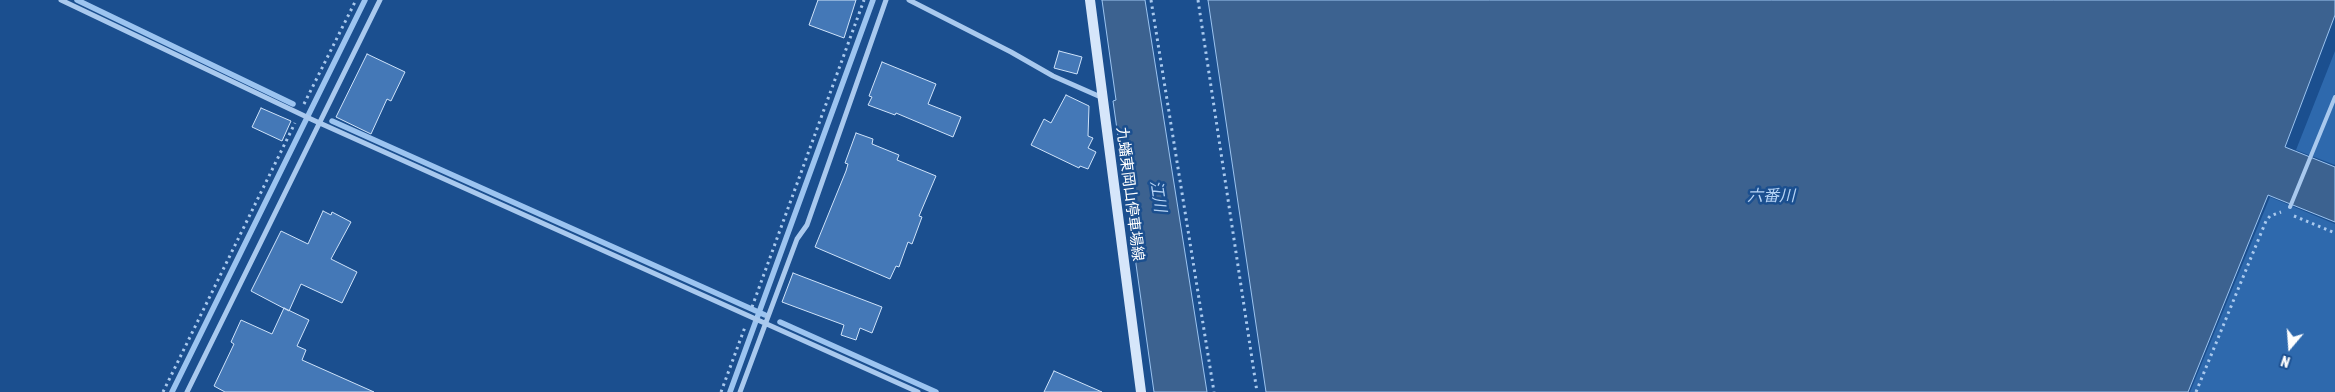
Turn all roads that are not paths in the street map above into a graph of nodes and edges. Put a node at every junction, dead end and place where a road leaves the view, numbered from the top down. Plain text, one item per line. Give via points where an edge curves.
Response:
1 (61, 0) edge
2 (380, 0) edge
3 (886, 0) edge
4 (910, 0) edge
5 (1090, 0) edge
6 (2335, 97) edge
7 (1103, 98) junction
8 (318, 123) junction
9 (2290, 207) dead end
10 (764, 323) junction
11 (188, 392) edge
12 (740, 392) edge
13 (918, 392) edge
14 (1140, 392) edge

1 - 8 street
2 - 8 street
3 - 10 street via 807,225 797,239
4 - 7 street via 1053,76
5 - 7 main road, 九蟠東岡山停車場線
6 - 9 lane
7 - 14 main road, 九蟠東岡山停車場線
8 - 10 street
8 - 11 street
10 - 12 street
10 - 13 street

